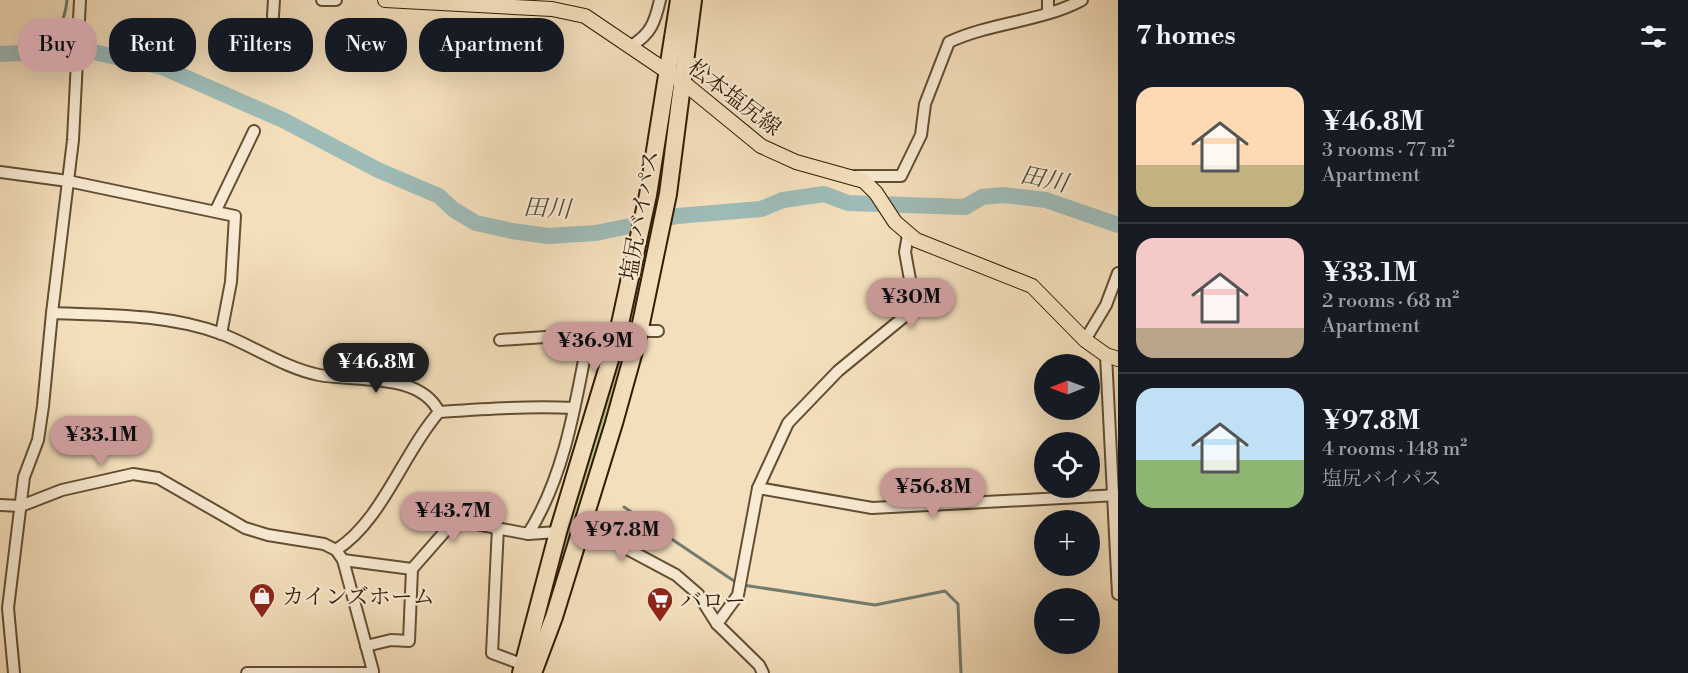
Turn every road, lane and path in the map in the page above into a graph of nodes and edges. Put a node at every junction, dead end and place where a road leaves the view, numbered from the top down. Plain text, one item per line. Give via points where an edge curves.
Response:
1 (80, 0) edge
2 (274, 0) edge
3 (322, 0) edge
4 (336, 0) edge
5 (385, 0) edge
6 (660, 0) edge
7 (680, 0) edge
8 (693, 0) edge
9 (1048, 0) edge
10 (1082, 0) edge
11 (1048, 12) junction
12 (273, 16) dead end
13 (631, 46) junction
14 (669, 74) junction
15 (684, 83) junction
16 (254, 131) dead end
17 (0, 172) edge
18 (855, 176) junction
19 (68, 181) junction
20 (216, 210) junction
21 (908, 235) junction
22 (1118, 273) edge
23 (52, 313) junction
24 (606, 333) dead end
25 (221, 334) junction
26 (589, 334) junction
27 (500, 340) dead end
28 (1085, 340) junction
29 (1112, 357) edge
30 (574, 408) junction
31 (439, 412) junction
32 (758, 488) junction
33 (1115, 496) edge
34 (0, 504) edge
35 (21, 506) junction
36 (498, 527) junction
37 (580, 529) junction
38 (528, 534) junction
39 (556, 539) junction
40 (336, 550) junction
41 (343, 560) junction
42 (412, 568) junction
43 (1118, 594) edge
44 (717, 624) junction
45 (366, 646) junction
46 (516, 669) edge
47 (313, 672) edge
48 (373, 672) edge
49 (14, 673) edge
50 (247, 673) edge
51 (266, 673) edge
52 (533, 673) edge
53 (763, 673) edge

1 - 19 street
2 - 12 street
3 - 4 street
5 - 13 main road, 松本塩尻線 via 552,9 585,16
6 - 13 street via 655,22 646,37
7 - 14 highway, 塩尻バイパス
8 - 15 highway, 塩尻バイパス
9 - 11 street
10 - 11 street
11 - 18 street via 1040,18 978,31 949,42 925,104 921,135 901,176
13 - 14 main road, 松本塩尻線
14 - 15 main road, 松本塩尻線
14 - 39 highway, 塩尻バイパス via 618,333
15 - 18 main road, 松本塩尻線 via 772,153
15 - 37 highway, 塩尻バイパス via 668,194 627,378
16 - 20 street
17 - 19 street
18 - 21 main road, 松本塩尻線 via 871,188
19 - 20 street
19 - 23 street
20 - 25 street via 235,216 231,282
21 - 28 main road, 松本塩尻線 via 1032,286
21 - 32 street via 905,252 913,296 905,316 838,371 797,412 776,444
22 - 28 street
23 - 25 street via 168,320
23 - 35 street via 40,429 24,477
24 - 26 street
25 - 31 street via 319,375 382,380 415,389 428,396
26 - 27 street
26 - 30 street
28 - 29 main road, 松本塩尻線
29 - 33 street
30 - 31 street via 522,406
30 - 38 street via 545,508
31 - 40 street via 398,470 376,511
32 - 33 street via 872,508
32 - 44 street via 738,595
33 - 43 street
34 - 35 street
35 - 40 street via 62,490 133,474 158,478 245,528 324,544
35 - 49 street via 8,608
36 - 38 street
36 - 42 street via 455,520
36 - 46 street via 492,653
37 - 44 street via 603,536 676,576 698,594
37 - 52 highway, 塩尻バイパス
38 - 39 street
39 - 46 highway, 塩尻バイパス
40 - 41 street
41 - 42 street
41 - 45 street
42 - 45 street via 409,640
44 - 53 street
45 - 48 street
47 - 48 street
47 - 51 street
50 - 51 street

